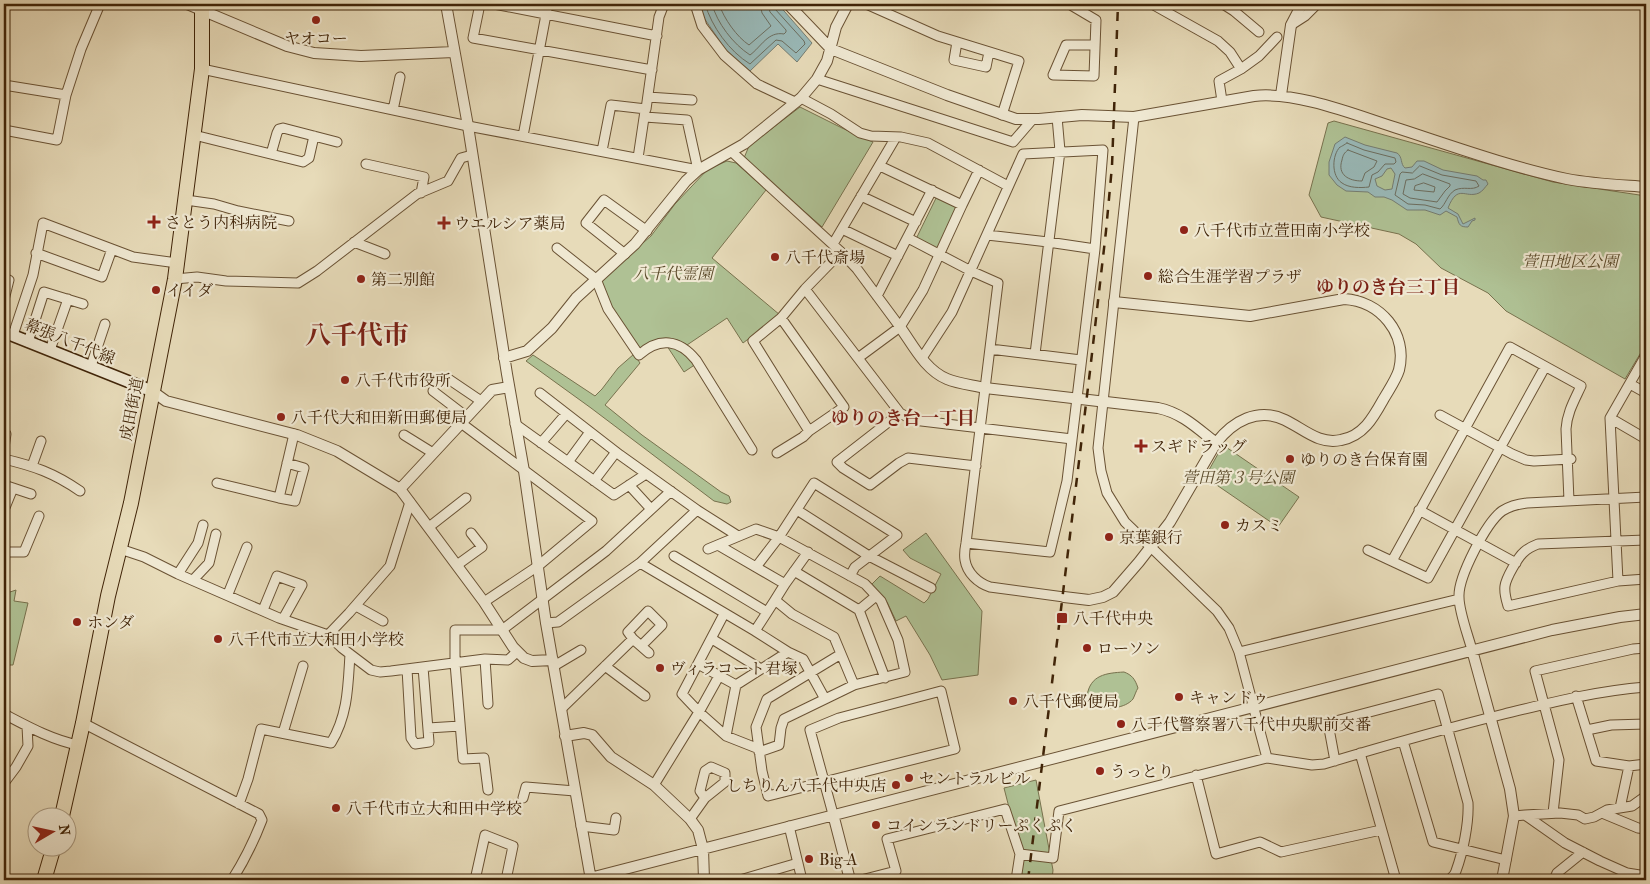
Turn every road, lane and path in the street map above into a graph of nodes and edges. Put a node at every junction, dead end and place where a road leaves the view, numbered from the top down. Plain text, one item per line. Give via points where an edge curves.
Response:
1 (100, 4) edge
2 (188, 4) edge
3 (446, 4) edge
4 (480, 4) edge
5 (494, 4) edge
6 (548, 4) edge
7 (664, 4) edge
8 (695, 4) edge
9 (788, 4) edge
10 (848, 4) edge
11 (866, 4) edge
12 (1068, 4) edge
13 (1152, 4) edge
14 (1223, 4) edge
15 (1302, 4) edge
16 (1317, 4) edge
17 (202, 7) edge
18 (546, 14) junction
19 (1291, 25) junction
20 (1259, 32) dead end
21 (657, 36) junction
22 (1277, 37) dead end
23 (958, 42) junction
24 (1095, 45) junction
25 (831, 49) junction
26 (539, 50) junction
27 (454, 52) junction
28 (989, 52) junction
29 (202, 69) junction
30 (1241, 69) junction
31 (652, 70) junction
32 (400, 77) dead end
33 (817, 80) junction
34 (4, 85) edge
35 (66, 95) junction
36 (1281, 95) junction
37 (648, 97) junction
38 (692, 100) dead end
39 (798, 100) junction
40 (1222, 101) junction
41 (394, 110) junction
42 (645, 113) junction
43 (1002, 115) junction
44 (1057, 117) junction
45 (1134, 117) junction
46 (1032, 120) junction
47 (468, 126) junction
48 (4, 130) edge
49 (194, 135) junction
50 (314, 136) junction
51 (522, 136) junction
52 (896, 137) junction
53 (337, 142) dead end
54 (602, 151) junction
55 (732, 152) junction
56 (1060, 152) junction
57 (271, 154) junction
58 (472, 155) junction
59 (638, 158) junction
60 (366, 164) dead end
61 (880, 166) junction
62 (698, 170) junction
63 (979, 170) junction
64 (1008, 186) junction
65 (1646, 187) edge
66 (932, 190) junction
67 (421, 193) junction
68 (862, 196) junction
69 (186, 200) junction
70 (962, 204) junction
71 (289, 221) dead end
72 (916, 222) junction
73 (842, 229) junction
74 (646, 231) junction
75 (987, 235) junction
76 (908, 238) junction
77 (354, 242) junction
78 (1048, 242) junction
79 (833, 244) junction
80 (557, 248) dead end
81 (1095, 249) junction
82 (112, 250) junction
83 (841, 252) junction
84 (36, 253) junction
85 (385, 254) dead end
86 (625, 254) junction
87 (940, 255) junction
88 (898, 256) junction
89 (177, 263) junction
90 (971, 271) junction
91 (174, 279) junction
92 (596, 279) junction
93 (9, 280) dead end
94 (805, 289) junction
95 (877, 296) junction
96 (4, 300) edge
97 (68, 300) junction
98 (1114, 302) junction
99 (83, 304) dead end
100 (781, 318) junction
101 (106, 324) dead end
102 (900, 327) junction
103 (8, 334) edge
104 (28, 342) junction
105 (990, 349) junction
106 (50, 350) junction
107 (1035, 354) junction
108 (1646, 356) edge
109 (504, 358) junction
110 (858, 358) junction
111 (922, 358) junction
112 (1081, 360) junction
113 (91, 366) junction
114 (1545, 367) junction
115 (447, 378) dead end
116 (1630, 384) junction
117 (509, 387) junction
118 (986, 388) junction
119 (152, 391) junction
120 (433, 391) dead end
121 (540, 393) dead end
122 (1646, 393) edge
123 (1077, 398) junction
124 (481, 401) junction
125 (1104, 401) junction
126 (566, 414) junction
127 (900, 414) junction
128 (1440, 415) dead end
129 (1610, 418) junction
130 (464, 420) junction
131 (515, 424) junction
132 (981, 428) junction
133 (1465, 428) junction
134 (809, 431) junction
135 (590, 432) junction
136 (4, 434) edge
137 (294, 434) junction
138 (404, 435) dead end
139 (1072, 439) junction
140 (1646, 439) edge
141 (41, 441) dead end
142 (541, 443) junction
143 (1216, 443) junction
144 (4, 448) edge
145 (1500, 448) junction
146 (752, 450) dead end
147 (616, 452) junction
148 (433, 453) junction
149 (777, 453) dead end
150 (4, 459) edge
151 (1569, 459) junction
152 (568, 462) junction
153 (287, 463) junction
154 (32, 466) junction
155 (976, 466) junction
156 (524, 471) junction
157 (646, 474) junction
158 (594, 481) junction
159 (217, 483) dead end
160 (628, 485) junction
161 (8, 487) edge
162 (400, 489) junction
163 (80, 491) dead end
164 (671, 491) junction
165 (31, 494) dead end
166 (1646, 497) edge
167 (279, 498) junction
168 (466, 498) dead end
169 (1614, 499) junction
170 (1569, 501) junction
171 (410, 502) junction
172 (651, 509) junction
173 (4, 510) edge
174 (697, 510) junction
175 (797, 510) junction
176 (1419, 510) junction
177 (39, 516) dead end
178 (203, 525) dead end
179 (429, 527) junction
180 (1456, 529) junction
181 (471, 533) dead end
182 (216, 534) dead end
183 (738, 536) junction
184 (780, 537) junction
185 (1646, 540) edge
186 (1616, 541) junction
187 (1480, 542) junction
188 (966, 543) junction
189 (718, 545) junction
190 (247, 546) dead end
191 (1151, 547) junction
192 (120, 549) junction
193 (708, 549) dead end
194 (1368, 550) dead end
195 (4, 552) edge
196 (808, 552) junction
197 (674, 556) dead end
198 (869, 556) junction
199 (1392, 561) junction
200 (1516, 562) junction
201 (640, 563) junction
202 (457, 565) junction
203 (538, 566) junction
204 (756, 568) junction
205 (794, 571) junction
206 (178, 574) junction
207 (850, 576) junction
208 (1646, 579) edge
209 (193, 580) junction
210 (1618, 581) junction
211 (785, 584) junction
212 (931, 588) dead end
213 (228, 594) junction
214 (876, 596) junction
215 (1064, 597) joint
216 (542, 599) junction
217 (1458, 599) junction
218 (775, 600) junction
219 (484, 602) junction
220 (356, 606) junction
221 (263, 610) junction
222 (859, 610) junction
223 (767, 612) junction
224 (724, 614) junction
225 (1646, 614) edge
226 (284, 619) junction
227 (383, 620) dead end
228 (546, 623) junction
229 (502, 630) junction
230 (755, 631) junction
231 (328, 634) junction
232 (712, 639) junction
233 (1646, 648) edge
234 (581, 650) dead end
235 (1472, 650) junction
236 (517, 652) junction
237 (788, 652) junction
238 (1239, 652) junction
239 (649, 653) dead end
240 (350, 654) junction
241 (841, 654) junction
242 (485, 659) junction
243 (455, 663) junction
244 (554, 663) junction
245 (698, 664) junction
246 (303, 666) dead end
247 (605, 666) junction
248 (424, 667) junction
249 (407, 669) junction
250 (761, 669) junction
251 (811, 672) junction
252 (719, 676) junction
253 (885, 678) junction
254 (736, 685) junction
255 (854, 685) junction
256 (1646, 687) edge
257 (646, 696) dead end
258 (1576, 696) junction
259 (825, 699) junction
260 (488, 704) dead end
261 (1545, 704) junction
262 (1253, 706) junction
263 (561, 709) junction
264 (700, 712) junction
265 (4, 714) edge
266 (1491, 717) junction
267 (83, 724) junction
268 (1646, 724) edge
269 (27, 726) junction
270 (460, 726) junction
271 (428, 728) junction
272 (1447, 729) junction
273 (1586, 730) junction
274 (283, 733) junction
275 (566, 736) junction
276 (726, 736) junction
277 (1403, 741) junction
278 (78, 745) junction
279 (759, 751) junction
280 (1360, 753) junction
281 (1267, 758) junction
282 (1335, 761) junction
283 (1646, 764) edge
284 (1629, 766) junction
285 (1196, 775) junction
286 (824, 782) junction
287 (4, 783) edge
288 (654, 785) junction
289 (488, 790) dead end
290 (575, 791) junction
291 (1646, 796) edge
292 (523, 798) dead end
293 (705, 798) dead end
294 (239, 804) junction
295 (64, 806) edge
296 (1620, 808) junction
297 (1553, 813) junction
298 (1602, 813) junction
299 (833, 814) junction
300 (1525, 815) junction
301 (1514, 816) junction
302 (616, 818) dead end
303 (690, 819) junction
304 (581, 826) junction
305 (789, 826) junction
306 (1646, 829) edge
307 (1381, 830) junction
308 (703, 849) junction
309 (1462, 850) junction
310 (1583, 852) junction
311 (1020, 854) junction
312 (51, 856) edge
313 (1506, 860) junction
314 (798, 863) junction
315 (1646, 876) edge
316 (590, 879) edge
317 (44, 880) edge
318 (232, 880) edge
319 (475, 880) edge
320 (506, 880) edge
321 (704, 880) edge
322 (740, 880) edge
323 (802, 880) edge
324 (850, 880) edge
325 (861, 880) edge
326 (1016, 880) edge
327 (1396, 880) edge
328 (1449, 880) edge
329 (1502, 880) edge
330 (1554, 880) edge

1 - 35 street
2 - 17 street
3 - 27 street
4 - 26 street via 473,38
5 - 18 street
6 - 18 street
7 - 21 street
8 - 39 street via 702,26 724,54 757,84
9 - 25 street
10 - 25 street via 836,26
11 - 23 street
12 - 24 street via 1096,20
13 - 30 street via 1218,41
14 - 20 street
15 - 19 street
16 - 19 street
17 - 27 street via 287,46 314,53 361,56
17 - 29 highway, 成田街道
18 - 21 street
18 - 26 street
19 - 36 street
21 - 31 street
22 - 30 street
23 - 28 street
23 - 28 street via 954,60 986,67
24 - 24 street via 1094,76 1053,75 1066,44
25 - 33 street
25 - 43 street
26 - 31 street
26 - 51 street
27 - 47 street
28 - 43 street via 1019,61
29 - 41 street
29 - 49 highway, 成田街道
30 - 40 street via 1219,81
31 - 37 street
32 - 41 street
33 - 39 street
33 - 46 street via 1013,142
34 - 35 street
35 - 48 street via 57,140
36 - 40 street
36 - 65 street via 1318,103 1567,179
37 - 38 street
37 - 42 street
39 - 52 street via 831,114 860,133
39 - 55 street
40 - 45 street
41 - 47 street
42 - 54 street via 611,104
42 - 59 street
42 - 62 street via 687,120
43 - 46 street
44 - 45 street via 1082,114
44 - 46 street
44 - 56 street
45 - 98 street
47 - 51 street
47 - 58 street
49 - 57 street
49 - 69 highway, 成田街道
50 - 53 street
50 - 57 street via 283,128 279,130
50 - 57 street via 306,161
51 - 54 street
52 - 61 street
52 - 63 street via 928,143
54 - 59 street
55 - 62 street
55 - 79 street
56 - 64 street via 1023,154
56 - 78 street
56 - 81 street via 1103,150
58 - 67 street via 461,158 448,181
58 - 109 street
59 - 62 street
60 - 67 street via 424,177
61 - 66 street
61 - 68 street
62 - 74 street
63 - 64 street
63 - 70 street
64 - 75 street
66 - 70 street
66 - 72 street
67 - 77 street
68 - 72 street
68 - 73 street
69 - 71 street
69 - 89 highway, 成田街道
70 - 87 street
72 - 76 street
73 - 79 street
73 - 88 street
74 - 86 street
74 - 86 street via 604,200 586,223
75 - 78 street
75 - 90 street
76 - 87 street
76 - 88 street
77 - 85 street
77 - 91 street via 298,283 226,282 197,276
78 - 81 street
78 - 107 street
79 - 83 street
80 - 92 street
81 - 112 street
82 - 84 street via 102,277
82 - 84 street via 43,223
82 - 89 street via 133,257
83 - 94 street
83 - 95 street
84 - 103 street via 33,275
86 - 92 street
87 - 90 street
87 - 102 street
88 - 95 street
89 - 91 highway, 成田街道
90 - 105 street via 998,283
90 - 111 street via 952,312
91 - 119 highway, 成田街道
92 - 109 street via 527,351
92 - 146 street via 608,308 639,355 660,343 681,346 690,353
93 - 96 street
94 - 100 street
94 - 110 street
95 - 102 street
97 - 99 street
97 - 104 street via 44,292
97 - 106 street
98 - 125 street
98 - 143 street via 1250,316 1344,299 1365,303 1391,325 1400,354 1399,370 1375,415 1359,433 1342,440 1327,441 1276,416 1257,415 1235,424
100 - 134 street via 752,341
100 - 134 street via 844,407
101 - 113 street
102 - 110 street
102 - 111 street
103 - 104 main road, 幕張八千代線
104 - 106 main road, 幕張八千代線
105 - 107 street
105 - 118 street
106 - 113 main road, 幕張八千代線
107 - 112 street
108 - 116 street
109 - 117 street
110 - 127 street
111 - 118 street via 945,378
112 - 123 street
113 - 119 main road, 幕張八千代線
114 - 133 street via 1510,347
114 - 145 street
114 - 151 street via 1581,386 1567,419
115 - 124 street
116 - 122 street
116 - 129 street
117 - 124 street via 492,390
117 - 131 street
118 - 123 street
118 - 132 street
119 - 137 street via 166,401
119 - 192 highway, 成田街道
120 - 130 street
121 - 126 street
123 - 125 street
123 - 139 street
124 - 130 street
125 - 143 street via 1170,410 1180,414
125 - 191 street via 1098,448 1107,493 1125,522
126 - 135 street
126 - 142 street
127 - 132 street via 913,420
127 - 155 street via 836,462 870,485 908,458
128 - 133 street
129 - 140 street
129 - 169 street
130 - 148 street
130 - 156 street
131 - 142 street
131 - 156 street
132 - 139 street
132 - 155 street
133 - 145 street
133 - 176 street
134 - 149 street
135 - 147 street
135 - 152 street
136 - 144 street
137 - 153 street
137 - 162 street via 337,451
138 - 148 street
139 - 188 street via 1067,481 1050,552
141 - 154 street
142 - 152 street
143 - 191 street via 1170,522
145 - 151 street via 1526,460
145 - 180 street
147 - 157 street
147 - 158 street
148 - 162 street
150 - 154 street
151 - 170 street
152 - 158 street
153 - 167 street
153 - 167 street via 304,468 295,501
154 - 163 street via 64,479
155 - 188 street
156 - 203 street
156 - 203 street via 592,522
157 - 160 street
157 - 164 street
158 - 160 street via 614,495
159 - 167 street
160 - 172 street
161 - 165 street
161 - 173 street
162 - 171 street
164 - 172 street
164 - 174 street
166 - 169 street
168 - 179 street
169 - 170 street
169 - 186 street
170 - 187 street via 1509,506 1492,521
171 - 179 street
171 - 220 street via 390,566
172 - 216 street via 606,551
174 - 183 street
174 - 201 street
175 - 184 street
175 - 198 street
175 - 198 street via 814,484 897,535
176 - 180 street
176 - 199 street
177 - 195 street via 24,552
178 - 206 street via 198,543
179 - 202 street
180 - 187 street
180 - 199 street via 1428,578
181 - 202 street via 482,547
182 - 209 street via 209,563
183 - 184 street via 756,529
183 - 189 street
184 - 196 street
184 - 204 street
185 - 186 street
186 - 200 street via 1538,544 1525,550
186 - 210 street
187 - 200 street
187 - 217 street via 1463,575
188 - 215 street via 968,570 984,585
189 - 193 street
189 - 204 street
190 - 213 street
191 - 215 street via 1113,592 1088,600
191 - 238 street via 1217,612 1229,628
192 - 206 street
192 - 267 highway, 成田街道
194 - 199 street
196 - 205 street
196 - 207 street
197 - 223 street
198 - 207 street via 856,566
198 - 212 street
200 - 210 street via 1504,587 1508,606
201 - 224 street
201 - 228 street via 558,622
202 - 219 street
203 - 216 street
203 - 219 street
204 - 211 street
205 - 211 street
205 - 222 street
206 - 209 street
207 - 214 street
208 - 210 street
209 - 213 street
211 - 218 street
213 - 221 street
214 - 222 street
214 - 253 street via 898,640 906,672
216 - 228 street
216 - 229 street
217 - 235 street
217 - 238 street
218 - 223 street
218 - 241 street via 792,614 834,637
219 - 229 street
220 - 227 street
220 - 231 street
221 - 226 street
221 - 226 street via 277,576 302,585
222 - 253 street
223 - 230 street
224 - 230 street
224 - 232 street
225 - 235 street via 1552,630
226 - 231 street
228 - 244 street
229 - 236 street
229 - 243 street via 454,630
230 - 237 street
231 - 240 street
232 - 245 street
232 - 250 street
233 - 261 street via 1535,671
234 - 244 street
235 - 262 street
235 - 266 street
236 - 242 street via 508,660
236 - 244 street via 532,661
237 - 250 street
237 - 251 street via 803,659
238 - 262 street
239 - 247 street via 633,639
240 - 249 street via 371,670
240 - 274 street via 342,721 331,743
241 - 251 street
241 - 255 street
242 - 243 street
242 - 260 street
243 - 248 street
243 - 270 street
244 - 263 street
245 - 252 street
245 - 264 street via 682,694
246 - 274 street
247 - 257 street
247 - 263 street
248 - 249 street
248 - 271 street
249 - 271 street via 411,738 415,744 429,742
250 - 254 street
251 - 259 street
251 - 279 street via 767,699 756,726
252 - 254 street
252 - 264 street
253 - 255 street
254 - 276 street
255 - 259 street
256 - 258 street
258 - 261 street
258 - 273 street
259 - 279 street via 784,719 779,746
261 - 266 street
261 - 297 street via 1560,760
262 - 281 street
262 - 299 street
263 - 275 street
264 - 276 street
264 - 288 street
265 - 269 street
266 - 272 street
266 - 301 street
267 - 278 highway, 成田街道
267 - 294 street
268 - 273 street
269 - 278 street
269 - 287 street via 28,746
270 - 271 street
270 - 289 street via 463,759 484,758
272 - 277 street
272 - 282 street via 1438,694 1328,723
272 - 309 street via 1468,803
273 - 284 street via 1596,761
274 - 294 street via 261,729
275 - 288 street via 592,735 611,757
275 - 290 street
276 - 279 street
277 - 280 street
277 - 309 street via 1433,842
278 - 295 highway, 成田街道
279 - 286 street via 768,796
280 - 282 street
280 - 307 street
281 - 282 street via 1312,765
281 - 285 street
283 - 284 street
284 - 296 street
285 - 307 street via 1216,854 1260,842 1281,852
285 - 311 street via 1059,810 1054,858
286 - 286 street via 955,750 941,691 839,718 810,730
286 - 299 street
288 - 303 street
290 - 292 street via 526,787
290 - 304 street
291 - 296 street via 1632,806
293 - 303 street
294 - 318 street via 259,814 262,820
296 - 298 street
297 - 298 street via 1578,815 1585,819
297 - 300 street
298 - 306 street
299 - 305 street
299 - 324 street
300 - 301 street
300 - 310 street
301 - 313 street
302 - 304 street via 614,830
303 - 308 street via 698,830
304 - 316 street
305 - 308 street
305 - 314 street
307 - 327 street
308 - 316 street
308 - 321 street
309 - 313 street
309 - 328 street via 1456,873
310 - 315 street via 1628,873
310 - 330 street via 1557,873
311 - 325 street via 1005,809 887,839 896,871
311 - 326 street
312 - 317 highway
313 - 329 street
314 - 322 street
314 - 323 street
319 - 320 street via 485,835 513,846

